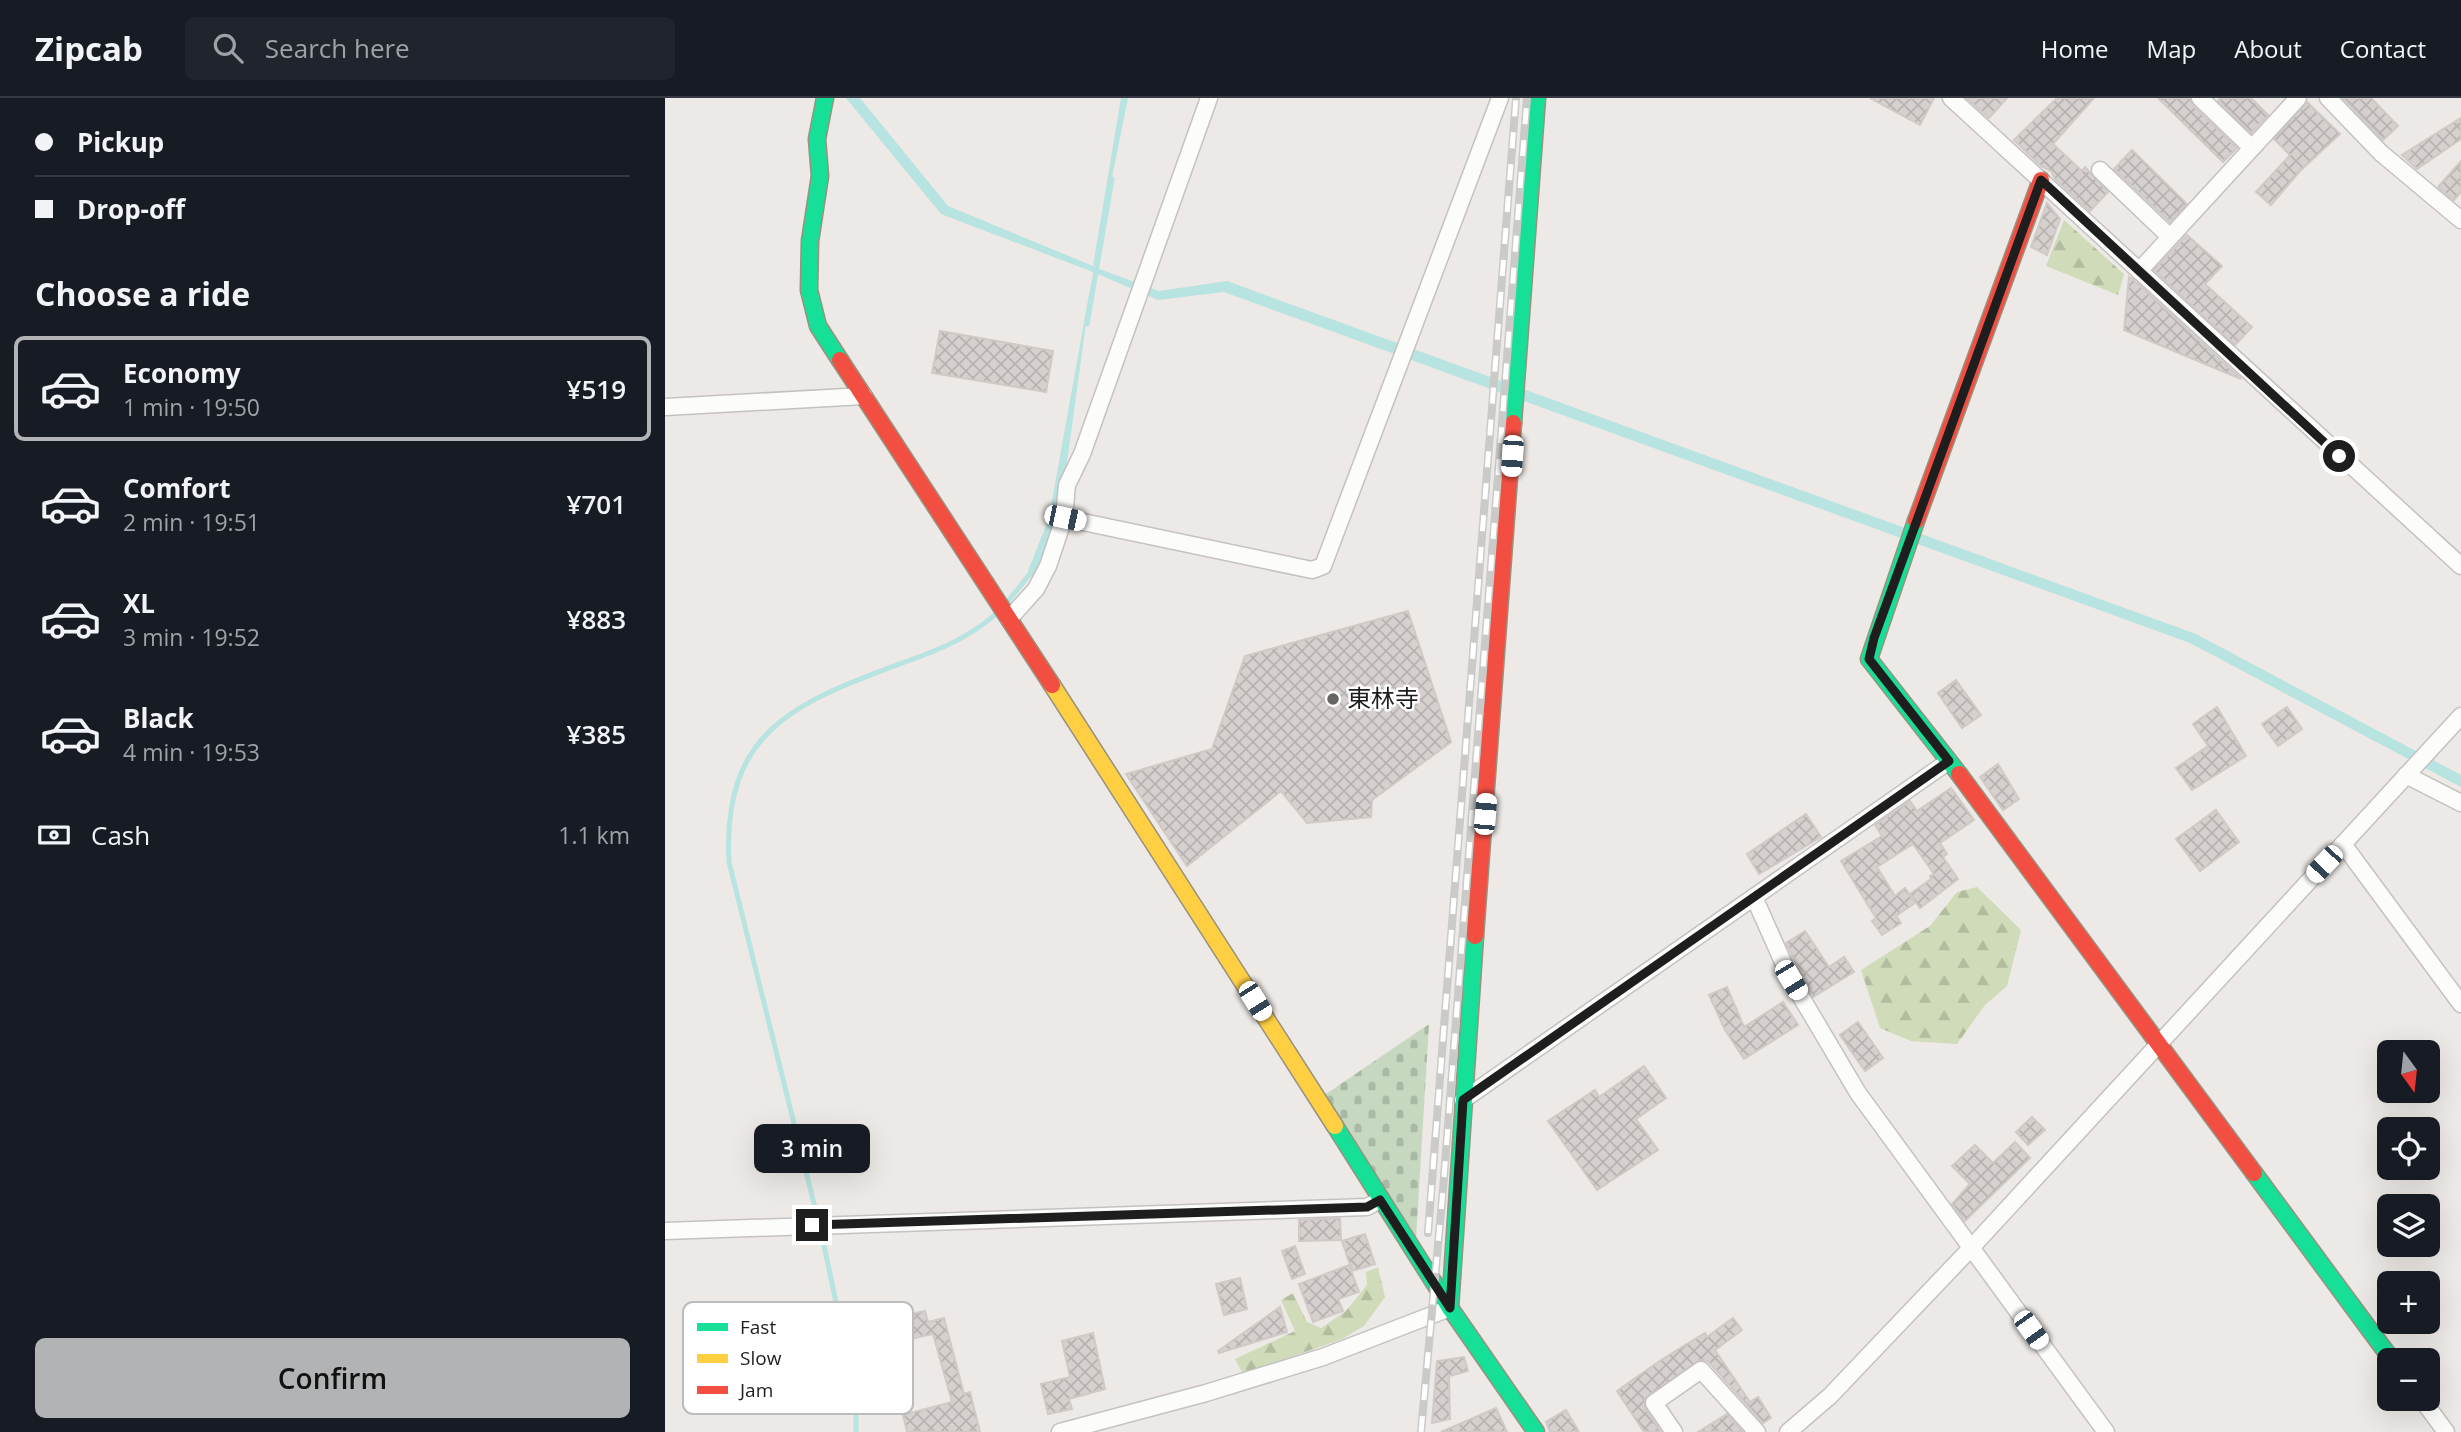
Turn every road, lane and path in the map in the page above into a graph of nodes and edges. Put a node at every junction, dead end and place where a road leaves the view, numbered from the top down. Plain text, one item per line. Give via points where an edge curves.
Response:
1 (825, 98) edge
2 (1209, 98) edge
3 (1500, 98) edge
4 (1537, 98) edge
5 (1951, 98) edge
6 (2200, 98) edge
7 (2298, 98) edge
8 (2328, 98) edge
9 (2252, 148) junction
10 (2100, 170) dead end
11 (2041, 180) junction
12 (2461, 220) edge
13 (2170, 237) junction
14 (2139, 271) junction
15 (864, 396) junction
16 (665, 407) edge
17 (1065, 518) junction
18 (2461, 566) edge
19 (1009, 620) junction
20 (2461, 716) edge
21 (1949, 761) junction
22 (2406, 775) junction
23 (2461, 803) edge
24 (2343, 844) junction
25 (1754, 897) junction
26 (2461, 1004) edge
27 (2159, 1044) junction
28 (1463, 1100) junction
29 (1380, 1200) junction
30 (665, 1231) edge
31 (1971, 1248) junction
32 (1450, 1308) junction
33 (2383, 1348) edge
34 (2431, 1411) edge
35 (1059, 1432) edge
36 (1536, 1432) edge
37 (1674, 1432) edge
38 (1757, 1432) edge
39 (1788, 1432) edge
40 (2106, 1432) edge
41 (2446, 1432) edge

1 - 15 street via 817,139 820,176 810,241 809,290 818,326
2 - 17 street via 1067,485
3 - 17 street via 1324,566 1312,570
4 - 28 street
5 - 11 street
6 - 9 street
7 - 9 street
8 - 12 street via 2381,153
9 - 13 street
10 - 13 street
11 - 14 street
11 - 21 street via 1869,659
13 - 14 street
14 - 18 street
15 - 16 street
15 - 19 street
17 - 19 street via 1036,589
19 - 29 street
20 - 22 street
21 - 25 street
21 - 27 street
22 - 23 street
22 - 24 street
24 - 26 street
24 - 27 street
25 - 28 street
25 - 31 street via 1791,980 1858,1093
27 - 31 street
27 - 33 street
28 - 32 street
29 - 30 street via 1367,1207
29 - 32 street
31 - 39 street via 1830,1396
31 - 40 street
32 - 35 street via 1323,1357
32 - 36 street
34 - 41 street
37 - 38 street via 1654,1403 1700,1370

